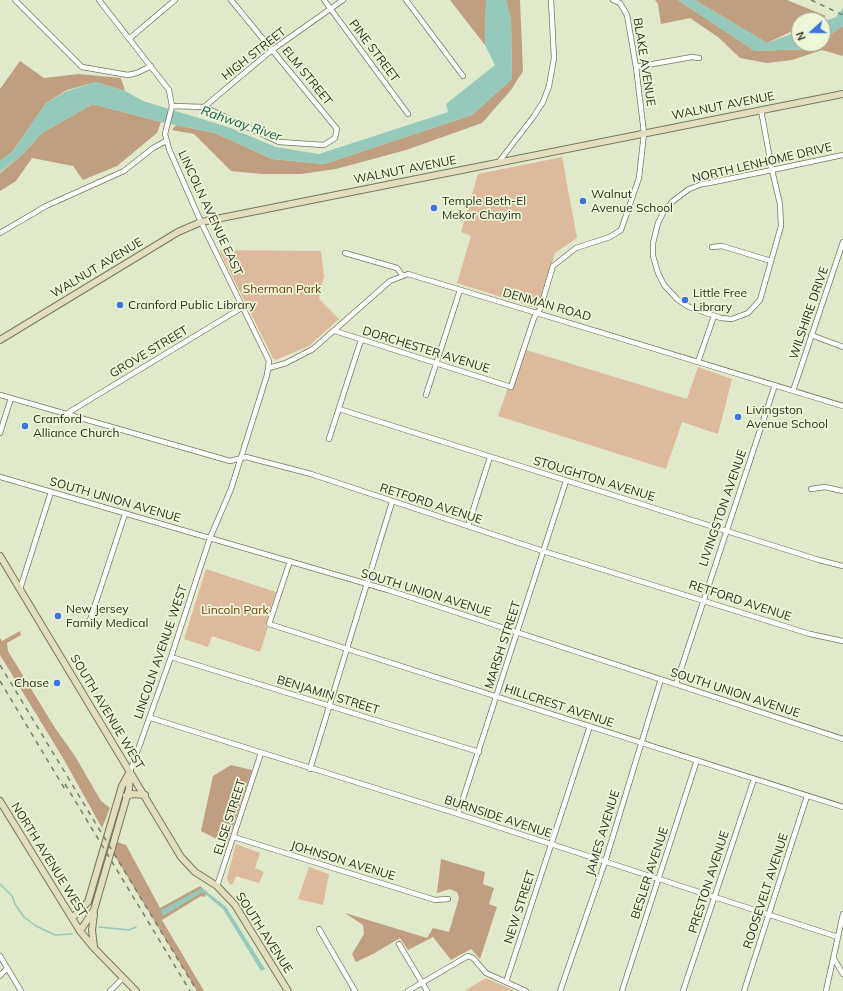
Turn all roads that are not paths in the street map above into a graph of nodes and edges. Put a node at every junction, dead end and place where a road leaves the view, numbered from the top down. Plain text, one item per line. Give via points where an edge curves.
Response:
1 (14, 0) edge
2 (98, 0) edge
3 (175, 0) edge
4 (231, 0) edge
5 (324, 0) edge
6 (343, 0) edge
7 (406, 0) edge
8 (550, 0) edge
9 (613, 0) edge
10 (331, 10) junction
11 (130, 38) junction
12 (272, 50) junction
13 (699, 58) dead end
14 (151, 66) junction
15 (636, 67) junction
16 (463, 76) dead end
17 (843, 94) edge
18 (204, 107) junction
19 (172, 108) junction
20 (761, 110) junction
21 (408, 114) dead end
22 (644, 133) junction
23 (166, 141) junction
24 (843, 155) edge
25 (498, 163) junction
26 (772, 170) junction
27 (201, 222) junction
28 (0, 233) edge
29 (843, 242) edge
30 (712, 247) dead end
31 (345, 253) dead end
32 (771, 261) junction
33 (402, 275) junction
34 (460, 290) junction
35 (243, 307) junction
36 (536, 314) junction
37 (714, 316) junction
38 (335, 331) junction
39 (811, 335) junction
40 (0, 340) edge
41 (361, 340) junction
42 (843, 347) edge
43 (698, 362) junction
44 (437, 364) junction
45 (269, 368) junction
46 (775, 385) junction
47 (511, 387) joint
48 (793, 391) junction
49 (0, 395) edge
50 (426, 395) dead end
51 (11, 398) junction
52 (843, 406) edge
53 (339, 409) junction
54 (66, 414) junction
55 (0, 434) edge
56 (329, 439) dead end
57 (490, 457) junction
58 (240, 459) junction
59 (0, 477) edge
60 (566, 480) junction
61 (811, 489) dead end
62 (843, 491) edge
63 (51, 492) junction
64 (392, 502) junction
65 (125, 514) junction
66 (468, 526) junction
67 (726, 530) junction
68 (210, 538) junction
69 (543, 551) junction
70 (0, 556) edge
71 (290, 561) junction
72 (843, 566) edge
73 (366, 584) junction
74 (20, 589) junction
75 (703, 600) junction
76 (90, 620) dead end
77 (518, 632) junction
78 (843, 641) edge
79 (346, 648) junction
80 (171, 657) junction
81 (661, 679) junction
82 (676, 684) junction
83 (497, 696) junction
84 (329, 706) junction
85 (150, 718) junction
86 (590, 726) junction
87 (843, 738) edge
88 (641, 743) junction
89 (479, 752) junction
90 (261, 753) junction
91 (697, 760) junction
92 (310, 769) junction
93 (130, 772) junction
94 (754, 778) junction
95 (145, 795) junction
96 (126, 796) junction
97 (807, 796) junction
98 (0, 801) edge
99 (843, 807) edge
100 (458, 814) junction
101 (234, 837) junction
102 (550, 845) junction
103 (604, 862) junction
104 (200, 876) joint
105 (659, 880) junction
106 (217, 886) junction
107 (714, 898) junction
108 (448, 899) dead end
109 (94, 910) junction
110 (843, 914) edge
111 (768, 916) junction
112 (72, 918) junction
113 (319, 929) dead end
114 (80, 930) junction
115 (838, 937) junction
116 (398, 944) dead end
117 (94, 948) junction
118 (0, 956) edge
119 (834, 959) junction
120 (7, 968) junction
121 (843, 974) edge
122 (0, 976) edge
123 (123, 978) junction
124 (422, 982) junction
125 (506, 982) junction
126 (21, 991) edge
127 (110, 991) edge
128 (136, 991) edge
129 (288, 991) edge
130 (355, 991) edge
131 (408, 991) edge
132 (427, 991) edge
133 (526, 991) edge
134 (560, 991) edge
135 (622, 991) edge
136 (683, 991) edge
137 (744, 991) edge
138 (826, 991) edge

1 - 14 street via 82,67 128,75
2 - 11 street
3 - 11 street
4 - 12 street, ELM STREET
5 - 10 street, PINE STREET
6 - 10 street, HIGH STREET
7 - 16 street
8 - 25 street via 554,58 549,86 534,116
9 - 15 street, BLAKE AVENUE via 620,3 627,15
10 - 12 street, HIGH STREET
10 - 21 street, PINE STREET
11 - 14 street
12 - 18 street, HIGH STREET
12 - 18 street, ELM STREET via 337,129 335,138 324,145 280,142
13 - 15 street
14 - 19 street via 169,90
15 - 22 street, BLAKE AVENUE
17 - 20 street, WALNUT AVENUE
18 - 19 street
19 - 23 street, LINCOLN AVENUE EAST via 166,127
20 - 22 street, WALNUT AVENUE
20 - 26 street
22 - 25 street, WALNUT AVENUE
22 - 36 street, BLAKE AVENUE via 639,178 621,230 610,237 576,248 554,263
23 - 27 street, LINCOLN AVENUE EAST
23 - 28 street via 124,171 46,206
24 - 26 street, NORTH LENHOME DRIVE
25 - 27 street, WALNUT AVENUE
26 - 32 street via 780,204 781,226
26 - 37 street, NORTH LENHOME DRIVE via 689,189 668,206 658,223 653,256 664,285 683,303
27 - 35 street, LINCOLN AVENUE EAST
27 - 40 street, WALNUT AVENUE via 178,232
29 - 39 street, WILSHIRE DRIVE
30 - 32 street via 722,246
31 - 33 street via 397,268
32 - 37 street via 760,300 751,311 732,319
33 - 34 street, DENMAN ROAD via 413,275
33 - 38 street via 390,281
34 - 36 street, DENMAN ROAD
34 - 44 street
35 - 45 street, LINCOLN AVENUE EAST via 267,355
35 - 54 street, GROVE STREET
36 - 43 street, DENMAN ROAD
36 - 47 street, BLAKE AVENUE
37 - 43 street
38 - 41 street, DORCHESTER AVENUE
38 - 45 street via 302,356
39 - 42 street
39 - 48 street, WILSHIRE DRIVE
41 - 44 street, DORCHESTER AVENUE
41 - 53 street
43 - 46 street, DENMAN ROAD
44 - 47 street, DORCHESTER AVENUE
44 - 50 street
45 - 58 street
46 - 48 street, DENMAN ROAD
46 - 67 street, LIVINGSTON AVENUE
48 - 52 street, DENMAN ROAD
49 - 51 street, RETFORD AVENUE
51 - 54 street, RETFORD AVENUE
51 - 55 street
53 - 56 street
53 - 57 street, STOUGHTON AVENUE
54 - 58 street, RETFORD AVENUE via 230,462
57 - 60 street, STOUGHTON AVENUE
57 - 66 street
58 - 64 street, RETFORD AVENUE via 246,457 311,474
58 - 68 street via 231,489
59 - 63 street, SOUTH UNION AVENUE
60 - 67 street, STOUGHTON AVENUE
60 - 69 street, MARSH STREET
61 - 62 street via 825,487
63 - 65 street, SOUTH UNION AVENUE
63 - 74 street
64 - 66 street, RETFORD AVENUE
64 - 73 street
65 - 68 street, SOUTH UNION AVENUE
65 - 76 street
66 - 69 street, RETFORD AVENUE
67 - 72 street, STOUGHTON AVENUE
67 - 75 street, LIVINGSTON AVENUE
68 - 71 street, SOUTH UNION AVENUE
68 - 80 street, LINCOLN AVENUE WEST
69 - 75 street, RETFORD AVENUE
69 - 77 street, MARSH STREET
70 - 74 street, SOUTH AVENUE WEST
71 - 73 street, SOUTH UNION AVENUE
71 - 79 street, HILLCREST AVENUE via 269,624
73 - 77 street, SOUTH UNION AVENUE
73 - 79 street
74 - 93 street, SOUTH AVENUE WEST
75 - 78 street, RETFORD AVENUE via 810,634
75 - 82 street, LIVINGSTON AVENUE
77 - 81 street, SOUTH UNION AVENUE
77 - 83 street, MARSH STREET
79 - 83 street, HILLCREST AVENUE
79 - 84 street
80 - 84 street, BENJAMIN STREET
80 - 85 street, LINCOLN AVENUE WEST
81 - 82 street, SOUTH UNION AVENUE
81 - 88 street, JAMES AVENUE
82 - 87 street, SOUTH UNION AVENUE
83 - 86 street, HILLCREST AVENUE
83 - 89 street, MARSH STREET
84 - 89 street, BENJAMIN STREET
84 - 92 street
85 - 90 street, BURNSIDE AVENUE
85 - 93 street, LINCOLN AVENUE WEST
86 - 88 street, HILLCREST AVENUE
86 - 102 street, NEW STREET
88 - 91 street, HILLCREST AVENUE
88 - 103 street, JAMES AVENUE
89 - 100 street, MARSH STREET
90 - 92 street, BURNSIDE AVENUE
90 - 101 street, ELISE STREET
91 - 94 street, HILLCREST AVENUE
91 - 105 street, BESLER AVENUE
92 - 100 street, BURNSIDE AVENUE
93 - 95 street, SOUTH AVENUE WEST
93 - 96 street, LINCOLN AVENUE WEST
93 - 112 street, LINCOLN AVENUE WEST via 122,786 88,902
94 - 97 street, HILLCREST AVENUE
94 - 107 street, PRESTON AVENUE
95 - 96 street
95 - 104 street, SOUTH AVENUE WEST via 181,857
96 - 109 street, LINCOLN AVENUE WEST
97 - 99 street, HILLCREST AVENUE
97 - 111 street, ROOSEVELT AVENUE
98 - 112 street, NORTH AVENUE WEST
100 - 102 street, BURNSIDE AVENUE
101 - 106 street, ELISE STREET
101 - 108 street, JOHNSON AVENUE via 435,900
102 - 103 street, BURNSIDE AVENUE
102 - 125 street, NEW STREET
103 - 105 street, BURNSIDE AVENUE
103 - 134 street, JAMES AVENUE
104 - 106 street, SOUTH AVENUE
105 - 107 street, BURNSIDE AVENUE
105 - 135 street, BESLER AVENUE
106 - 129 street, SOUTH AVENUE via 235,904
107 - 111 street, BURNSIDE AVENUE
107 - 136 street, PRESTON AVENUE
109 - 114 street, LINCOLN AVENUE WEST
109 - 117 street
110 - 115 street
111 - 115 street, BURNSIDE AVENUE
111 - 137 street, ROOSEVELT AVENUE
112 - 114 street, NORTH AVENUE WEST
113 - 130 street
114 - 117 street, NORTH AVENUE WEST
115 - 119 street
116 - 124 street
117 - 123 street, NORTH AVENUE WEST
118 - 120 street
119 - 121 street
119 - 138 street
120 - 122 street
120 - 126 street
123 - 127 street
123 - 128 street, NORTH AVENUE WEST
124 - 125 street via 468,956 486,973
124 - 131 street
124 - 132 street
125 - 133 street

